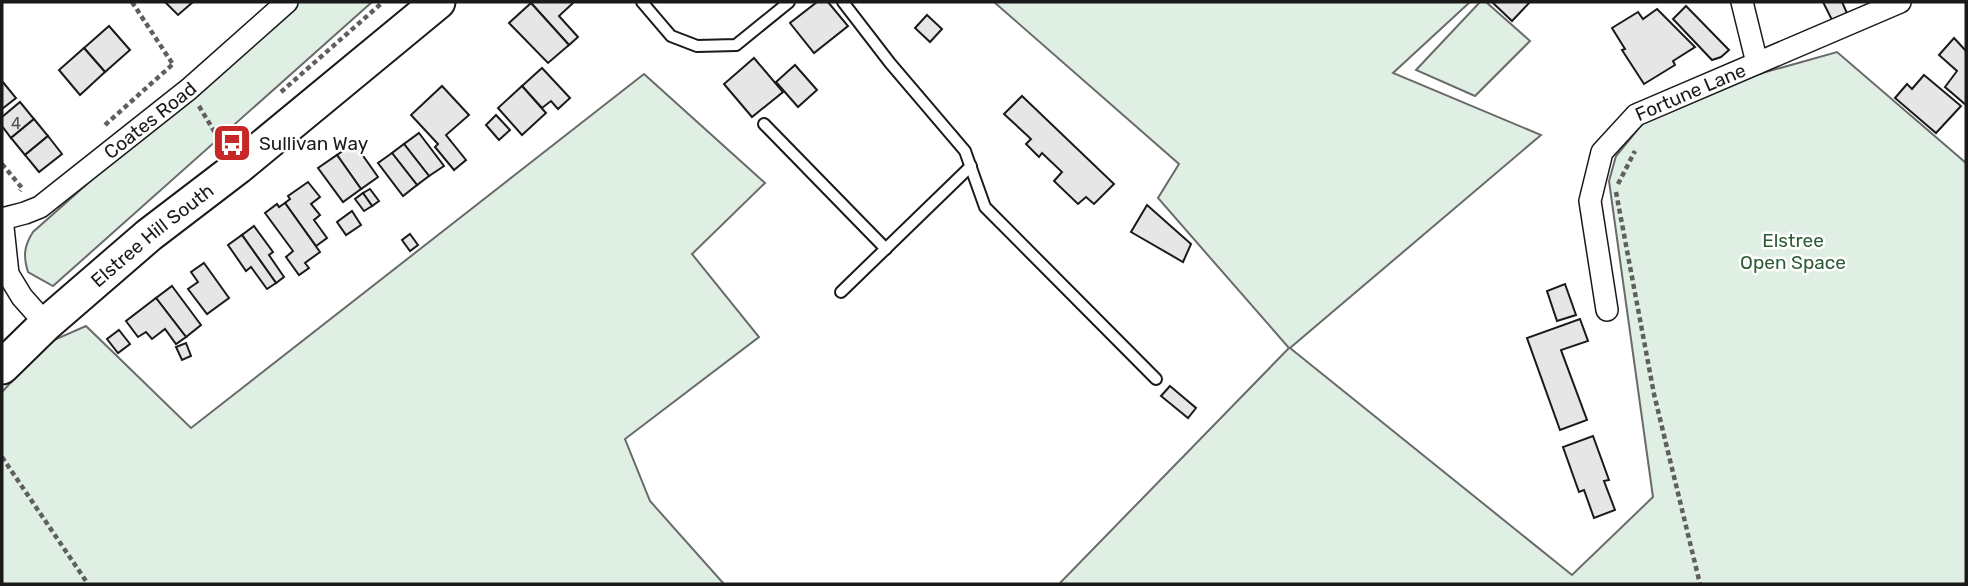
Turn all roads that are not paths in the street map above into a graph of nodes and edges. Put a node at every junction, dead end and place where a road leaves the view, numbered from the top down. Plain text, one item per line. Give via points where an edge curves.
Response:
1 (287, 2) edge
2 (438, 2) edge
3 (642, 2) edge
4 (789, 2) edge
5 (842, 2) edge
6 (1742, 2) edge
7 (1900, 2) edge
8 (1757, 63) junction
9 (764, 124) dead end
10 (971, 166) junction
11 (2, 218) edge
12 (886, 249) junction
13 (841, 292) dead end
14 (1607, 310) dead end
15 (46, 324) junction
16 (2, 367) edge
17 (1156, 379) dead end

1 - 11 street, Coates Road via 190,89 40,207
2 - 15 main road, Elstree Hill South
3 - 4 lane via 671,36 697,46 736,45
5 - 10 lane via 965,151
6 - 8 street
7 - 8 street, Fortune Lane
8 - 14 street, Fortune Lane via 1636,115 1602,152 1590,201
9 - 12 lane
10 - 12 lane
10 - 17 lane via 985,206
11 - 15 street via 8,274
12 - 13 lane
15 - 16 main road, Elstree Hill South

